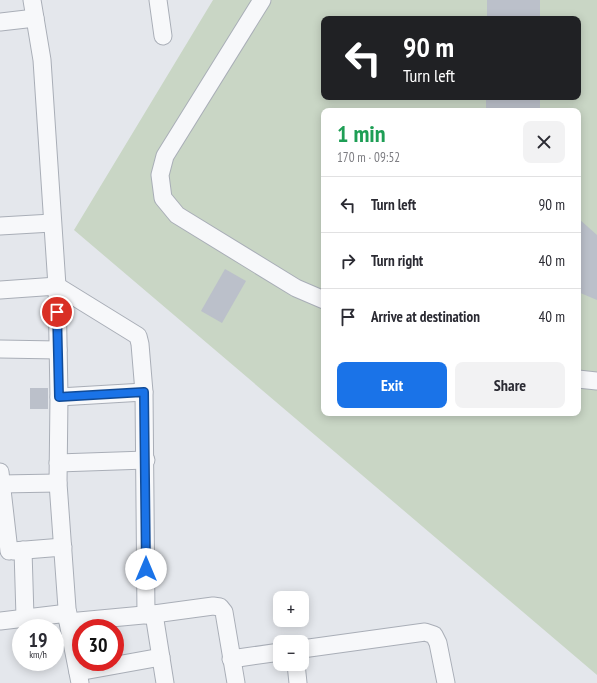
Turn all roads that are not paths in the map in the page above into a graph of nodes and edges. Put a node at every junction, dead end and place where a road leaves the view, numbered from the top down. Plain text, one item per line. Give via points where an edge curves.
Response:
1 (32, 0) edge
2 (158, 0) edge
3 (262, 0) edge
4 (35, 18) junction
5 (0, 22) edge
6 (163, 36) dead end
7 (52, 223) junction
8 (0, 226) edge
9 (57, 286) junction
10 (0, 290) edge
11 (321, 299) edge
12 (0, 349) edge
13 (58, 350) junction
14 (581, 379) edge
15 (597, 382) edge
16 (144, 392) junction
17 (59, 397) junction
18 (146, 460) junction
19 (58, 463) junction
20 (0, 480) edge
21 (58, 483) junction
22 (62, 547) junction
23 (10, 551) edge
24 (150, 615) junction
25 (25, 618) junction
26 (68, 618) junction
27 (0, 622) edge
28 (309, 648) edge
29 (273, 653) edge
30 (161, 657) junction
31 (231, 659) junction
32 (297, 671) edge
33 (79, 678) edge
34 (165, 683) edge
35 (236, 683) edge
36 (298, 683) edge
37 (446, 683) edge

1 - 4 street
2 - 6 street
3 - 11 street via 165,156 160,175 163,198 177,215 296,288
4 - 5 street
4 - 7 street via 42,60
7 - 8 street
7 - 9 street
9 - 10 street
9 - 13 street
9 - 16 street via 138,336
12 - 13 street
13 - 17 street
14 - 15 street
16 - 17 street
16 - 18 street
17 - 19 street
18 - 19 street
18 - 24 street
19 - 21 street
20 - 21 street
20 - 23 street
21 - 22 street
22 - 23 street
22 - 26 street
23 - 25 street
24 - 26 street
24 - 30 street
24 - 31 street via 220,607 224,612
25 - 26 street
25 - 27 street
26 - 33 street
28 - 37 street via 425,632 434,635 438,643
29 - 31 street
30 - 33 street
30 - 34 street
31 - 35 street
32 - 36 street

